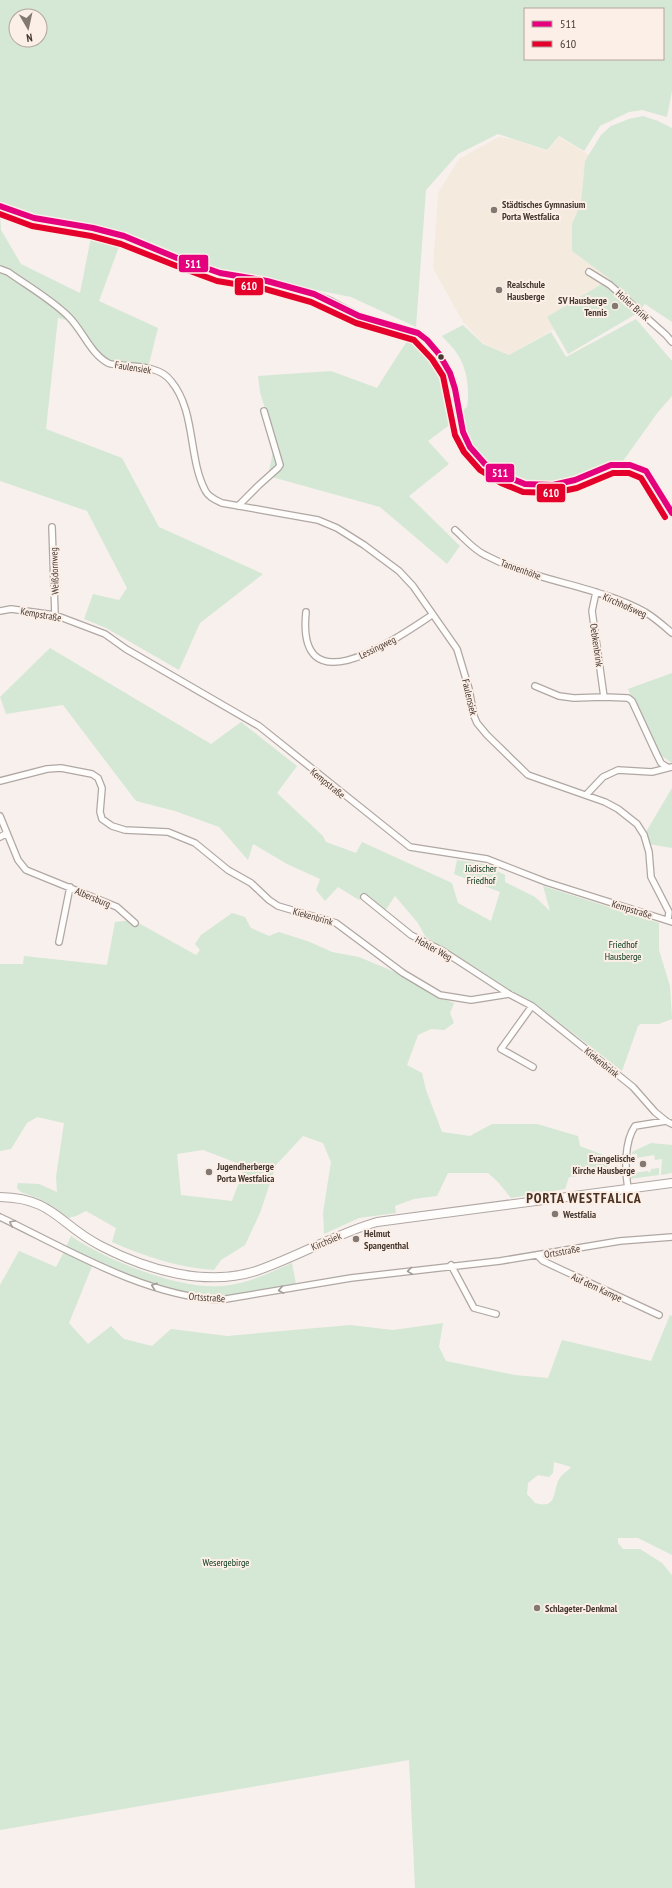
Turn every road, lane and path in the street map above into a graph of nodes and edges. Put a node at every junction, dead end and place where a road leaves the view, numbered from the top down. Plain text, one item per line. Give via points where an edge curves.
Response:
1 (0, 206) edge
2 (0, 269) edge
3 (589, 272) dead end
4 (672, 342) edge
5 (264, 412) dead end
6 (238, 506) junction
7 (672, 513) edge
8 (52, 528) dead end
9 (455, 530) dead end
10 (596, 592) junction
11 (0, 611) edge
12 (306, 612) dead end
13 (55, 615) junction
14 (432, 615) junction
15 (672, 633) edge
16 (535, 686) dead end
17 (604, 697) junction
18 (670, 767) edge
19 (0, 781) edge
20 (586, 795) junction
21 (0, 816) edge
22 (7, 834) junction
23 (0, 837) edge
24 (70, 887) junction
25 (364, 897) dead end
26 (670, 921) edge
27 (135, 923) dead end
28 (59, 942) dead end
29 (509, 994) junction
30 (532, 1006) junction
31 (533, 1067) dead end
32 (666, 1121) junction
33 (672, 1124) edge
34 (672, 1183) edge
35 (628, 1188) junction
36 (0, 1197) edge
37 (0, 1217) edge
38 (672, 1237) edge
39 (537, 1255) junction
40 (452, 1265) junction
41 (496, 1314) dead end
42 (659, 1315) dead end

1 - 7 street via 34,218 124,236 220,274 267,281 308,292 331,300 359,316 418,333 439,354 450,373 462,432 470,447 485,464 525,484 553,485 575,480 611,465 630,465 646,471
2 - 6 street, Faulensiek via 54,303 70,318 92,349 109,364 151,368 170,379 184,408 206,492 222,503
3 - 4 street, Hoher Brink via 616,290
5 - 6 street via 280,465
6 - 14 street, Faulensiek via 318,520 337,528 399,571 413,586
8 - 13 street, Weißdornweg
9 - 10 street, Tannenhöhe via 484,555 507,565
10 - 15 street, Kirchhofsweg via 646,613
10 - 17 street, Oebkenbrink via 592,611
11 - 13 street, Kempstraße via 11,609
12 - 14 street, Lessingweg via 304,628 309,645 320,659 333,662 364,656 387,645
13 - 26 street, Kempstraße via 105,634 126,649 259,726 410,847 487,860 546,882
14 - 20 street, Faulensiek via 457,649 474,716 487,735 528,775
16 - 17 street via 558,696
17 - 18 street via 628,698 632,701 657,755 662,763
18 - 20 street via 652,772 618,770 603,777
19 - 29 street, Kiekenbrink via 60,768 92,774 98,778 102,788 102,819 112,826 125,830 168,832 195,843 228,870 251,882 269,900 288,909 336,923 403,973 440,995 471,1000
20 - 26 street, Faulensiek via 618,809 637,824 644,835 649,852 651,877 669,912
21 - 22 street, Albersburg
22 - 23 street
22 - 24 street, Albersburg via 18,860 26,870
24 - 27 street, Albersburg via 117,907
24 - 28 street, Albersburg
25 - 29 street, Hohler Weg via 411,935 443,951
29 - 30 street, Kiekenbrink
30 - 31 street via 501,1049
30 - 32 street, Kiekenbrink via 633,1087
32 - 33 street, Kiekenbrink
32 - 35 street via 635,1126 631,1132 627,1147
34 - 35 main road, Kirchsiek
35 - 36 main road, Kirchsiek via 377,1222 344,1233 255,1271 217,1278 176,1273 129,1259 93,1242 39,1204 26,1199
40 -> 37 street, Ortsstraße via 351,1278 236,1298 200,1298 178,1294 129,1278
38 - 39 street, Ortsstraße via 620,1241
39 - 40 street, Ortsstraße
39 - 42 street, Auf dem Kampe via 548,1264
40 - 41 street via 474,1308

